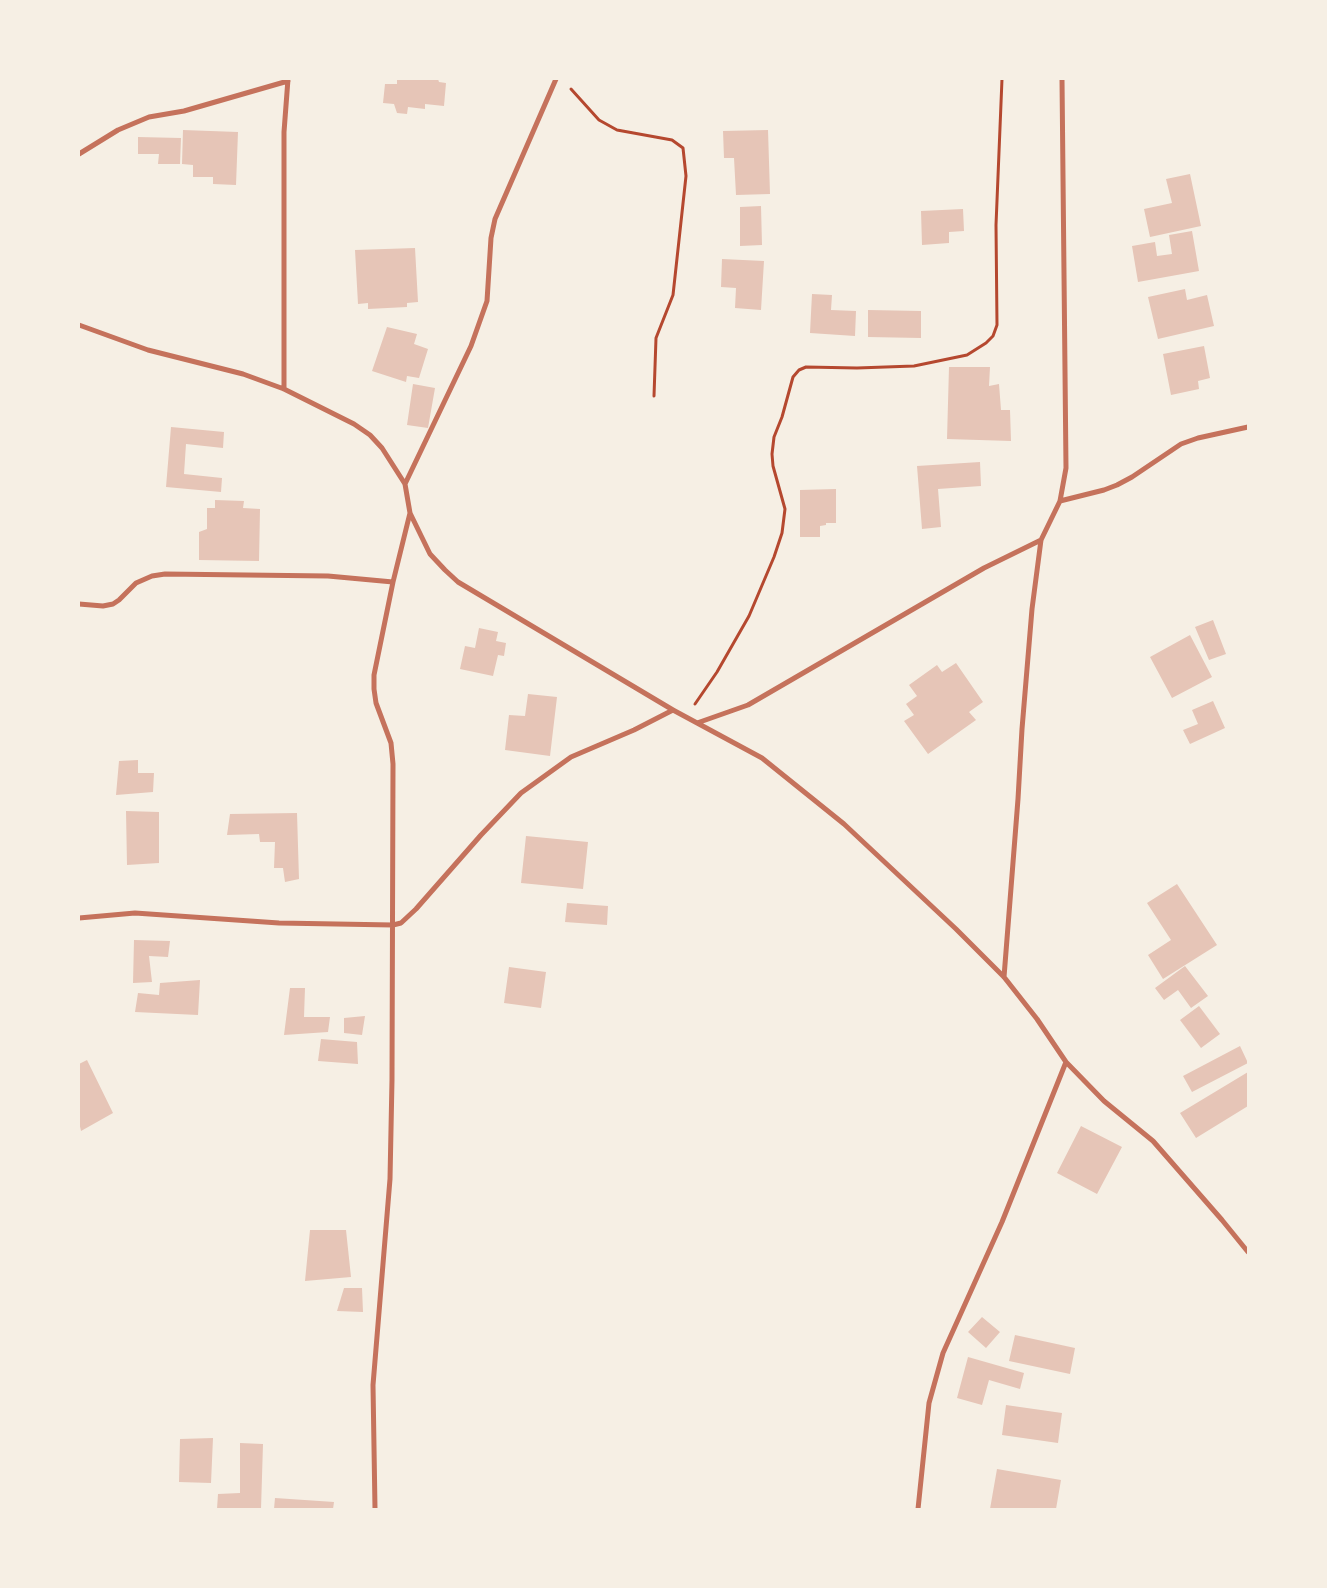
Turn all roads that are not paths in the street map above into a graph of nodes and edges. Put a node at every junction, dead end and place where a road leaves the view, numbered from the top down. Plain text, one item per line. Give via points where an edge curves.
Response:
1 (556, 79) edge
2 (1062, 79) edge
3 (288, 80) edge
4 (79, 154) edge
5 (79, 325) edge
6 (284, 389) junction
7 (1248, 427) edge
8 (405, 484) junction
9 (1060, 501) junction
10 (410, 513) junction
11 (1041, 540) junction
12 (392, 582) junction
13 (79, 604) edge
14 (673, 710) junction
15 (697, 723) junction
16 (79, 918) edge
17 (392, 925) junction
18 (1004, 977) junction
19 (1066, 1062) junction
20 (1248, 1252) edge
21 (375, 1509) edge
22 (918, 1509) edge

1 - 8 street via 494,219 487,301 472,346
2 - 9 street via 1066,468
3 - 4 street via 184,111 148,117 118,130
3 - 6 street via 284,132
5 - 6 street via 148,350 243,374
6 - 8 street via 370,435
7 - 9 street via 1180,444 1124,481 1104,490
8 - 10 street
9 - 11 street
10 - 12 street
10 - 14 street via 430,554 458,582
11 - 15 street via 984,568 748,705
11 - 18 street via 1022,720
12 - 13 street via 308,575 165,574 136,583 113,604
12 - 17 street via 374,689 391,743 393,764
14 - 15 street
14 - 17 street via 571,757 521,793 416,909 401,923
15 - 18 street via 762,758 844,824
16 - 17 street via 135,913 279,923
17 - 21 street via 390,1179 373,1385
18 - 19 street
19 - 20 street via 1104,1101 1153,1141
19 - 22 street via 1002,1222 944,1353 929,1403

